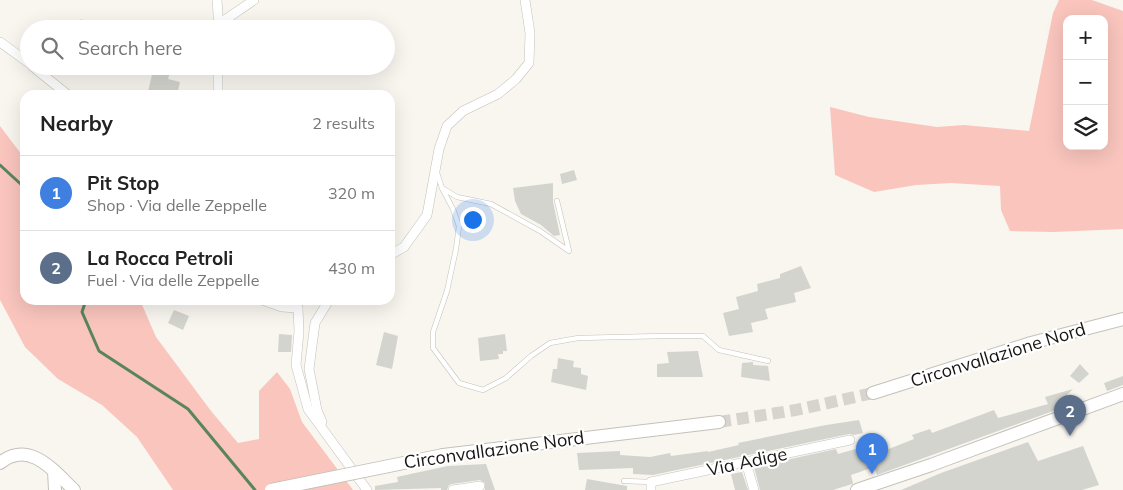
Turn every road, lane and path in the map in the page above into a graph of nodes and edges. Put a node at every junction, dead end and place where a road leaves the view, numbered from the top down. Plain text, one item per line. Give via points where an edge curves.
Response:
1 (217, 0) edge
2 (254, 0) edge
3 (525, 0) edge
4 (219, 20) edge
5 (227, 20) edge
6 (0, 42) edge
7 (20, 56) edge
8 (43, 75) edge
9 (218, 75) edge
10 (62, 90) edge
11 (218, 90) edge
12 (436, 170) junction
13 (442, 188) junction
14 (557, 201) dead end
15 (395, 252) edge
16 (276, 305) edge
17 (291, 305) edge
18 (326, 305) edge
19 (298, 308) junction
20 (1123, 319) edge
21 (768, 361) dead end
22 (873, 393) tunnel mouth
23 (1123, 394) edge
24 (719, 422) tunnel mouth
25 (325, 432) junction
26 (850, 440) dead end
27 (746, 462) junction
28 (0, 463) edge
29 (54, 471) junction
30 (624, 481) dead end
31 (480, 486) dead end
32 (651, 486) edge
33 (55, 490) edge
34 (74, 490) edge
35 (271, 490) edge
36 (367, 490) edge
37 (453, 490) edge
38 (754, 490) edge
39 (857, 490) edge

1 - 4 street
2 - 5 street
3 - 12 street via 530,33 529,63 498,94 463,111 447,126
6 - 7 street
8 - 10 street
9 - 11 street
12 - 13 lane
12 - 15 street via 427,215 404,247
13 - 14 lane via 457,197 491,204 569,251
13 - 21 lane via 459,226 447,291 433,332 433,348 459,383 483,390 506,378 550,343 578,338 703,336 719,350
16 - 19 street
17 - 19 street
18 - 25 street via 315,323 309,369
19 - 25 street via 296,365 308,409
20 - 22 main road, Circonvallazione Nord via 1031,343
23 - 39 main road
24 - 35 main road, Circonvallazione Nord, bridge via 443,455
25 - 36 street
26 - 27 street, Via Adige
27 - 32 street, Via Adige
27 - 38 street
28 - 29 main road via 29,455 45,462
29 - 33 main road
29 - 34 main road
30 - 32 lane
31 - 37 street

